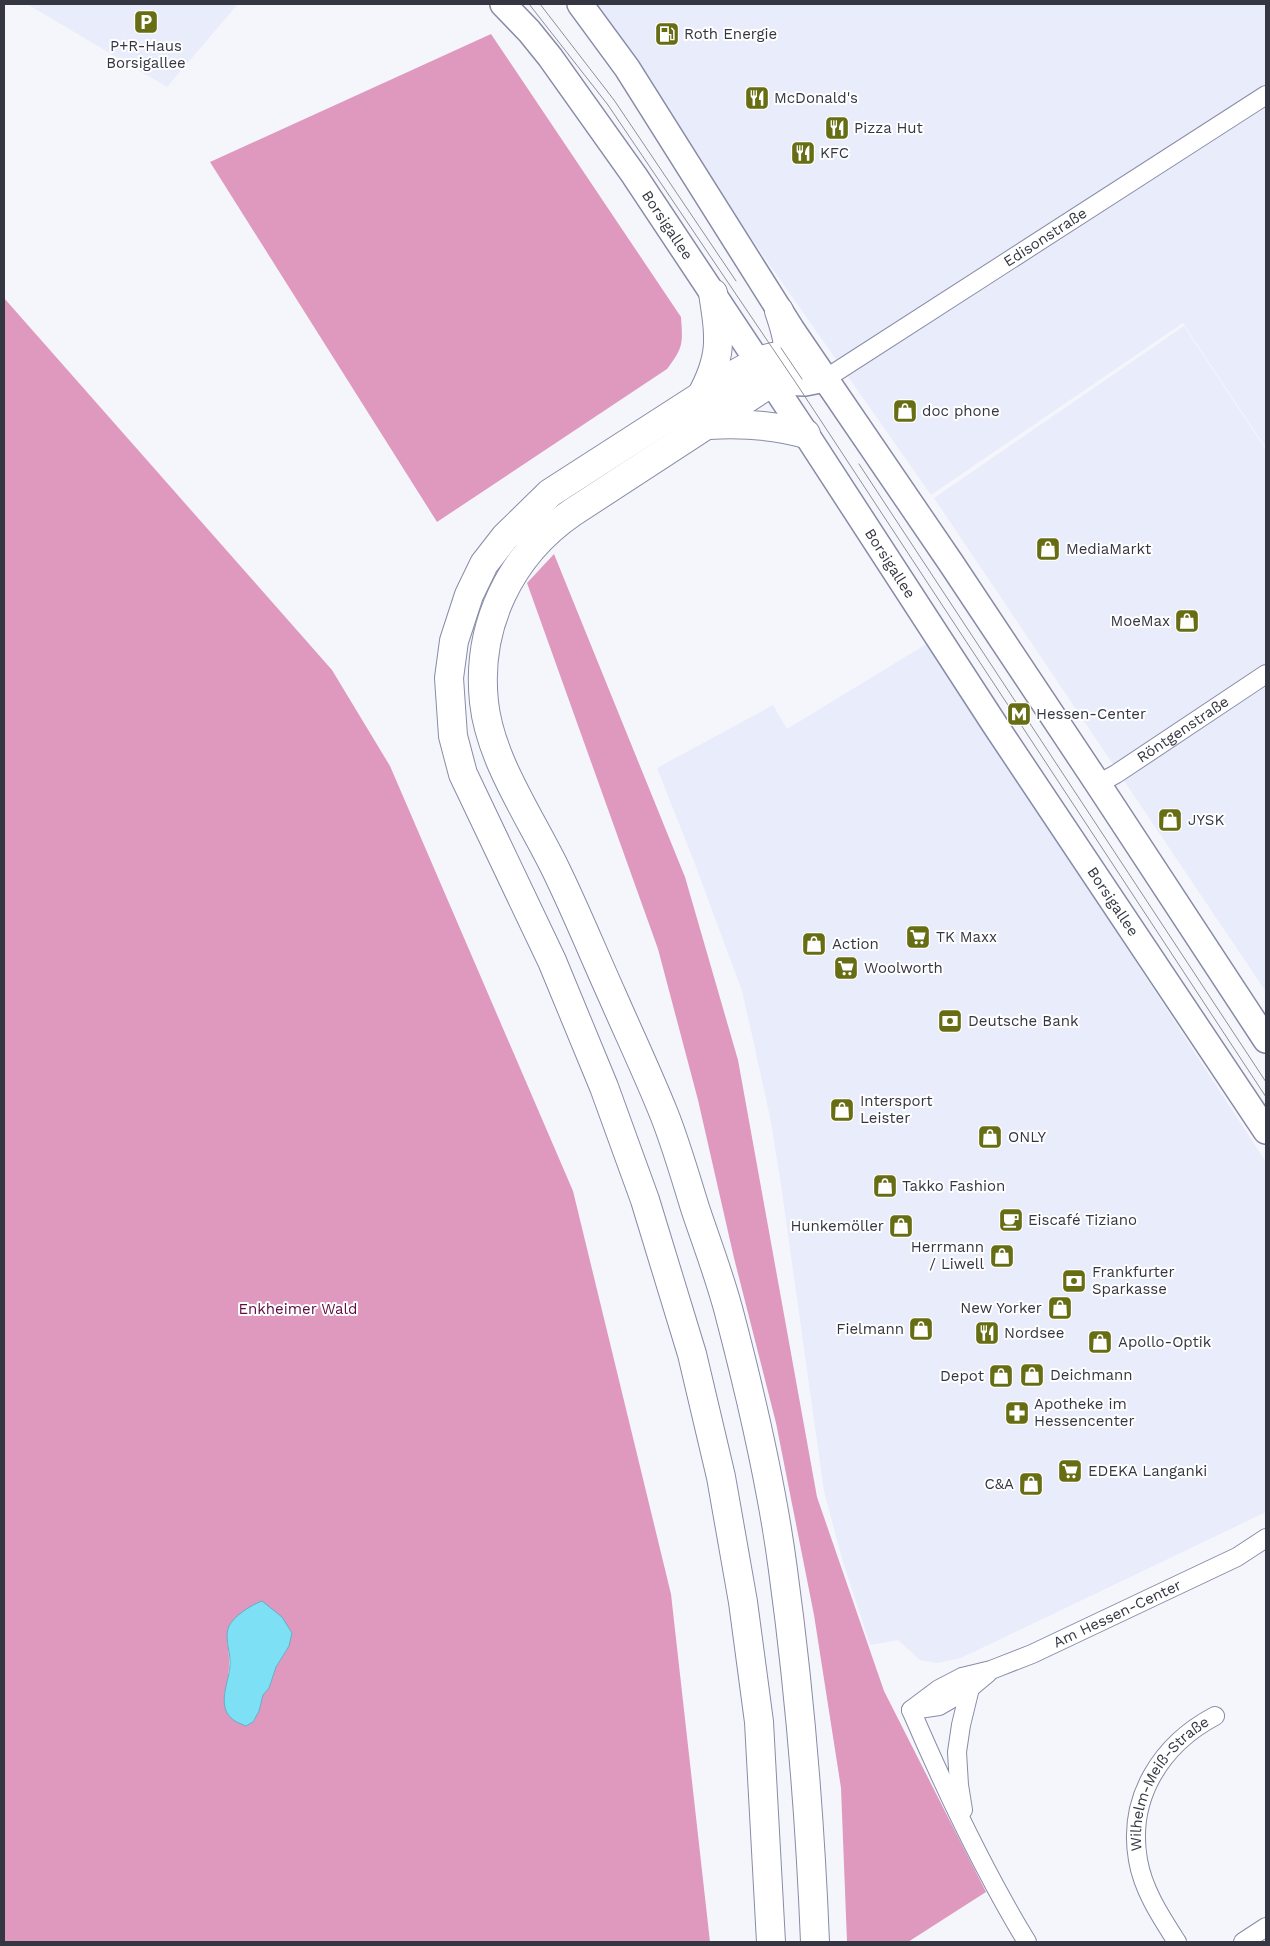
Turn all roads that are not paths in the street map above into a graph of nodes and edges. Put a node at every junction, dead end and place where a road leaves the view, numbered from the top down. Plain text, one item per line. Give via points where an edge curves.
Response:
1 (580, 4) edge
2 (506, 6) edge
3 (1266, 95) edge
4 (714, 293) junction
5 (780, 311) junction
6 (787, 357) junction
7 (765, 372) junction
8 (825, 379) junction
9 (700, 398) junction
10 (709, 425) junction
11 (806, 434) junction
12 (1266, 674) edge
13 (1098, 784) junction
14 (1266, 1040) edge
15 (1266, 1131) edge
16 (1266, 1538) edge
17 (1266, 1548) edge
18 (1240, 1554) junction
19 (991, 1670) junction
20 (970, 1688) junction
21 (911, 1710) junction
22 (1216, 1716) dead end
23 (966, 1830) junction
24 (1266, 1927) edge
25 (771, 1942) edge
26 (815, 1942) edge
27 (1027, 1942) edge
28 (1176, 1942) edge
29 (1243, 1942) edge

1 - 5 main road via 627,68
2 - 4 main road, Borsigallee via 550,57
3 - 8 street, Edisonstraße
4 - 7 main road, Borsigallee
4 - 9 highway via 719,341 712,377
5 - 6 highway via 787,334
5 - 8 main road
6 - 7 highway via 784,366
6 - 8 highway
7 - 8 main road via 805,383
7 - 9 highway via 735,374
7 - 10 highway
7 - 11 main road, Borsigallee
8 - 13 main road
9 - 25 highway via 550,493 505,537 484,564 460,619 451,658 450,708 463,774 552,961 604,1088 645,1200 692,1354 721,1477 743,1602 759,1722
10 - 11 highway via 764,426
10 - 26 highway via 561,520 534,545 505,588 494,613 484,656 484,704 488,727 506,772 557,872 665,1115 730,1312 762,1450 783,1567 802,1732
11 - 15 main road, Borsigallee via 995,725
12 - 13 street, Röntgenstraße
13 - 14 main road
16 - 18 street, Am Hessen-Center
17 - 18 street, Am Hessen-Center
18 - 19 street, Am Hessen-Center via 1032,1654
19 - 20 street, Am Hessen-Center
19 - 21 street, Am Hessen-Center via 962,1677
20 - 21 street, Am Hessen-Center via 939,1706
20 - 23 street via 958,1752
21 - 23 street
22 - 28 street, Wilhelm-Meiß-Straße via 1183,1737 1164,1757 1143,1795 1137,1815 1138,1861 1156,1910
23 - 27 street
24 - 29 street

